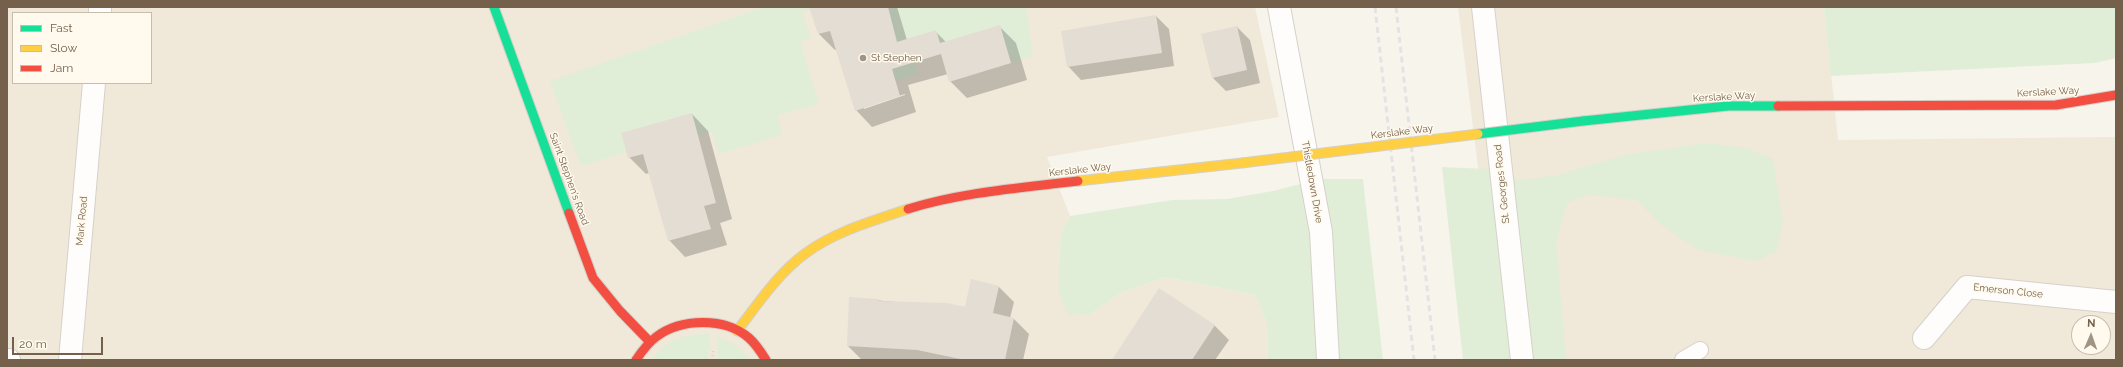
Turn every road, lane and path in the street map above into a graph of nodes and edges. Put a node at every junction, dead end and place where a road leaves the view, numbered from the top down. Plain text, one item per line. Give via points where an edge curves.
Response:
1 (494, 7) edge
2 (1279, 7) edge
3 (1483, 7) edge
4 (94, 84) edge
5 (2116, 95) edge
6 (2116, 302) edge
7 (737, 331) junction
8 (1924, 338) dead end
9 (650, 342) junction
10 (1700, 350) dead end
11 (70, 360) edge
12 (636, 360) edge
13 (766, 360) edge
14 (1328, 360) edge
15 (1522, 360) edge
16 (1683, 360) edge

1 - 9 street, Saint Stephen's Road via 593,278
2 - 14 street, Thistledown Drive via 1321,232
3 - 15 street, St. Georges Road
4 - 11 street, Mark Road
5 - 7 street, Kerslake Way, bridge via 2056,104 1728,106 992,191 931,202 868,222 806,253 772,285
6 - 8 street, Emerson Close via 1967,287
7 - 9 street via 715,323 692,322 670,329
7 - 13 street via 756,345
9 - 12 street
10 - 16 lane

